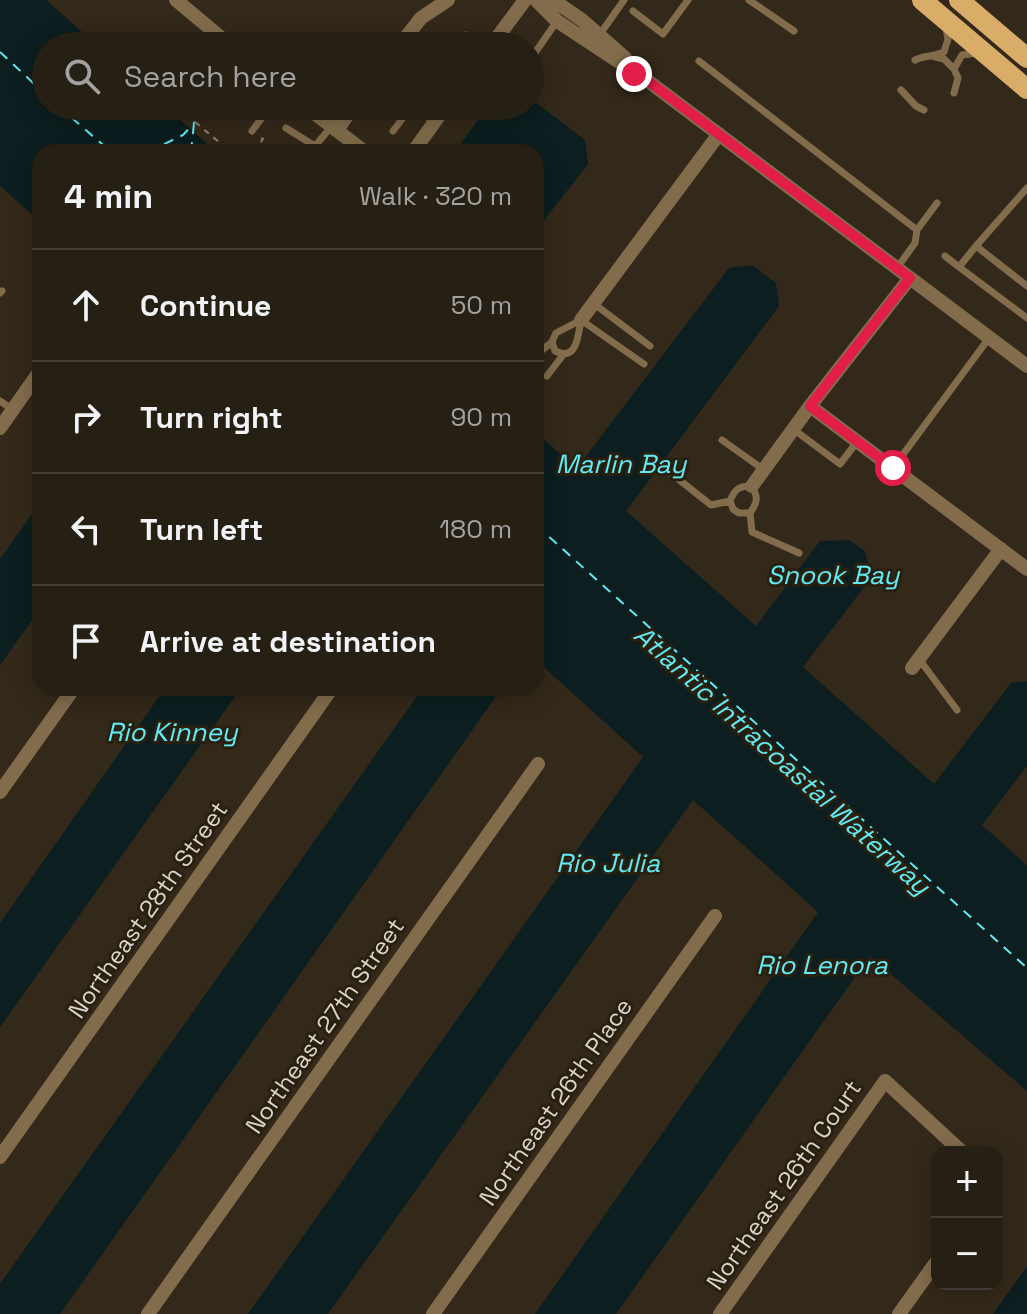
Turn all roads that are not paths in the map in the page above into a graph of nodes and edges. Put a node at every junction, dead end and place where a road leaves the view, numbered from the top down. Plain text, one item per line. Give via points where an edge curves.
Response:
1 (176, 0) edge
2 (448, 0) edge
3 (525, 0) edge
4 (536, 0) edge
5 (624, 0) edge
6 (688, 0) edge
7 (749, 0) edge
8 (922, 0) edge
9 (959, 0) edge
10 (562, 2) edge
11 (633, 11) dead end
12 (944, 18) junction
13 (557, 21) junction
14 (794, 31) dead end
15 (214, 32) edge
16 (410, 32) edge
17 (501, 32) edge
18 (544, 40) edge
19 (596, 41) junction
20 (987, 54) junction
21 (935, 57) junction
22 (1027, 58) edge
23 (915, 60) dead end
24 (699, 61) dead end
25 (954, 69) junction
26 (1027, 89) edge
27 (901, 90) dead end
28 (954, 93) dead end
29 (924, 110) dead end
30 (260, 120) edge
31 (323, 120) edge
32 (341, 120) edge
33 (401, 120) edge
34 (431, 120) edge
35 (434, 122) joint
36 (286, 128) dead end
37 (334, 128) junction
38 (252, 131) road end
39 (393, 131) dead end
40 (719, 134) junction
41 (312, 144) edge
42 (317, 144) edge
43 (355, 144) edge
44 (419, 144) edge
45 (1027, 188) edge
46 (937, 203) dead end
47 (917, 230) junction
48 (976, 246) junction
49 (945, 256) dead end
50 (959, 267) junction
51 (897, 268) junction
52 (910, 278) junction
53 (1027, 286) edge
54 (593, 303) junction
55 (1027, 318) edge
56 (581, 320) junction
57 (990, 338) junction
58 (552, 342) junction
59 (650, 346) dead end
60 (544, 349) edge
61 (563, 355) junction
62 (644, 364) dead end
63 (1027, 366) edge
64 (547, 376) dead end
65 (32, 383) edge
66 (0, 401) edge
67 (810, 406) junction
68 (13, 410) junction
69 (0, 428) edge
70 (793, 429) junction
71 (722, 440) dead end
72 (857, 442) junction
73 (663, 467) dead end
74 (893, 468) junction
75 (764, 470) junction
76 (752, 486) junction
77 (730, 501) junction
78 (750, 513) junction
79 (1001, 549) junction
80 (799, 553) dead end
81 (1027, 569) edge
82 (916, 664) joint
83 (68, 696) edge
84 (326, 696) edge
85 (957, 710) dead end
86 (538, 764) dead end
87 (0, 792) edge
88 (715, 916) dead end
89 (955, 1146) edge
90 (0, 1157) edge
91 (931, 1269) edge
92 (148, 1314) edge
93 (433, 1314) edge
94 (720, 1314) edge
95 (899, 1314) edge

1 - 15 street
2 - 16 street
3 - 17 street
4 - 13 street
5 - 19 lane
6 - 11 lane via 663,34
7 - 14 lane
8 - 12 main road
9 - 12 main road
9 - 22 main road
10 - 19 street
12 - 20 main road
12 - 21 lane via 948,39 944,52
13 - 18 lane
13 - 19 street
19 - 40 street
20 - 25 lane via 962,55
20 - 26 main road
21 - 23 lane
21 - 25 lane
24 - 47 lane
25 - 28 lane
27 - 29 lane
30 - 38 lane
31 - 37 street
32 - 37 street
33 - 39 lane
34 - 35 lane
35 - 44 street
36 - 41 lane
37 - 42 lane
37 - 43 street
40 - 51 street
40 - 54 street
45 - 48 lane
46 - 47 lane
47 - 51 lane via 915,243
48 - 50 lane
48 - 53 lane
49 - 50 lane
50 - 55 lane
51 - 52 street
52 - 57 street
52 - 67 street
54 - 56 street
54 - 59 lane
56 - 58 lane via 556,333
56 - 61 lane via 576,347
56 - 62 lane
57 - 63 street
57 - 74 lane
58 - 60 lane
58 - 61 lane
61 - 64 lane
65 - 68 street
66 - 68 lane
67 - 70 street
67 - 72 street
68 - 69 street
70 - 72 lane via 840,464
70 - 75 street
71 - 75 lane
72 - 74 street
73 - 77 lane via 711,505
74 - 79 street
75 - 76 street
76 - 77 lane via 740,486
76 - 78 lane via 758,497
77 - 78 lane via 739,513
78 - 80 lane via 752,532
79 - 81 street
79 - 82 street
82 - 85 lane
83 - 87 street
84 - 90 street, Northeast 28th Street
86 - 92 street, Northeast 27th Street
88 - 93 street, Northeast 26th Place
89 - 94 street, Northeast 26th Court via 885,1081
91 - 95 street

